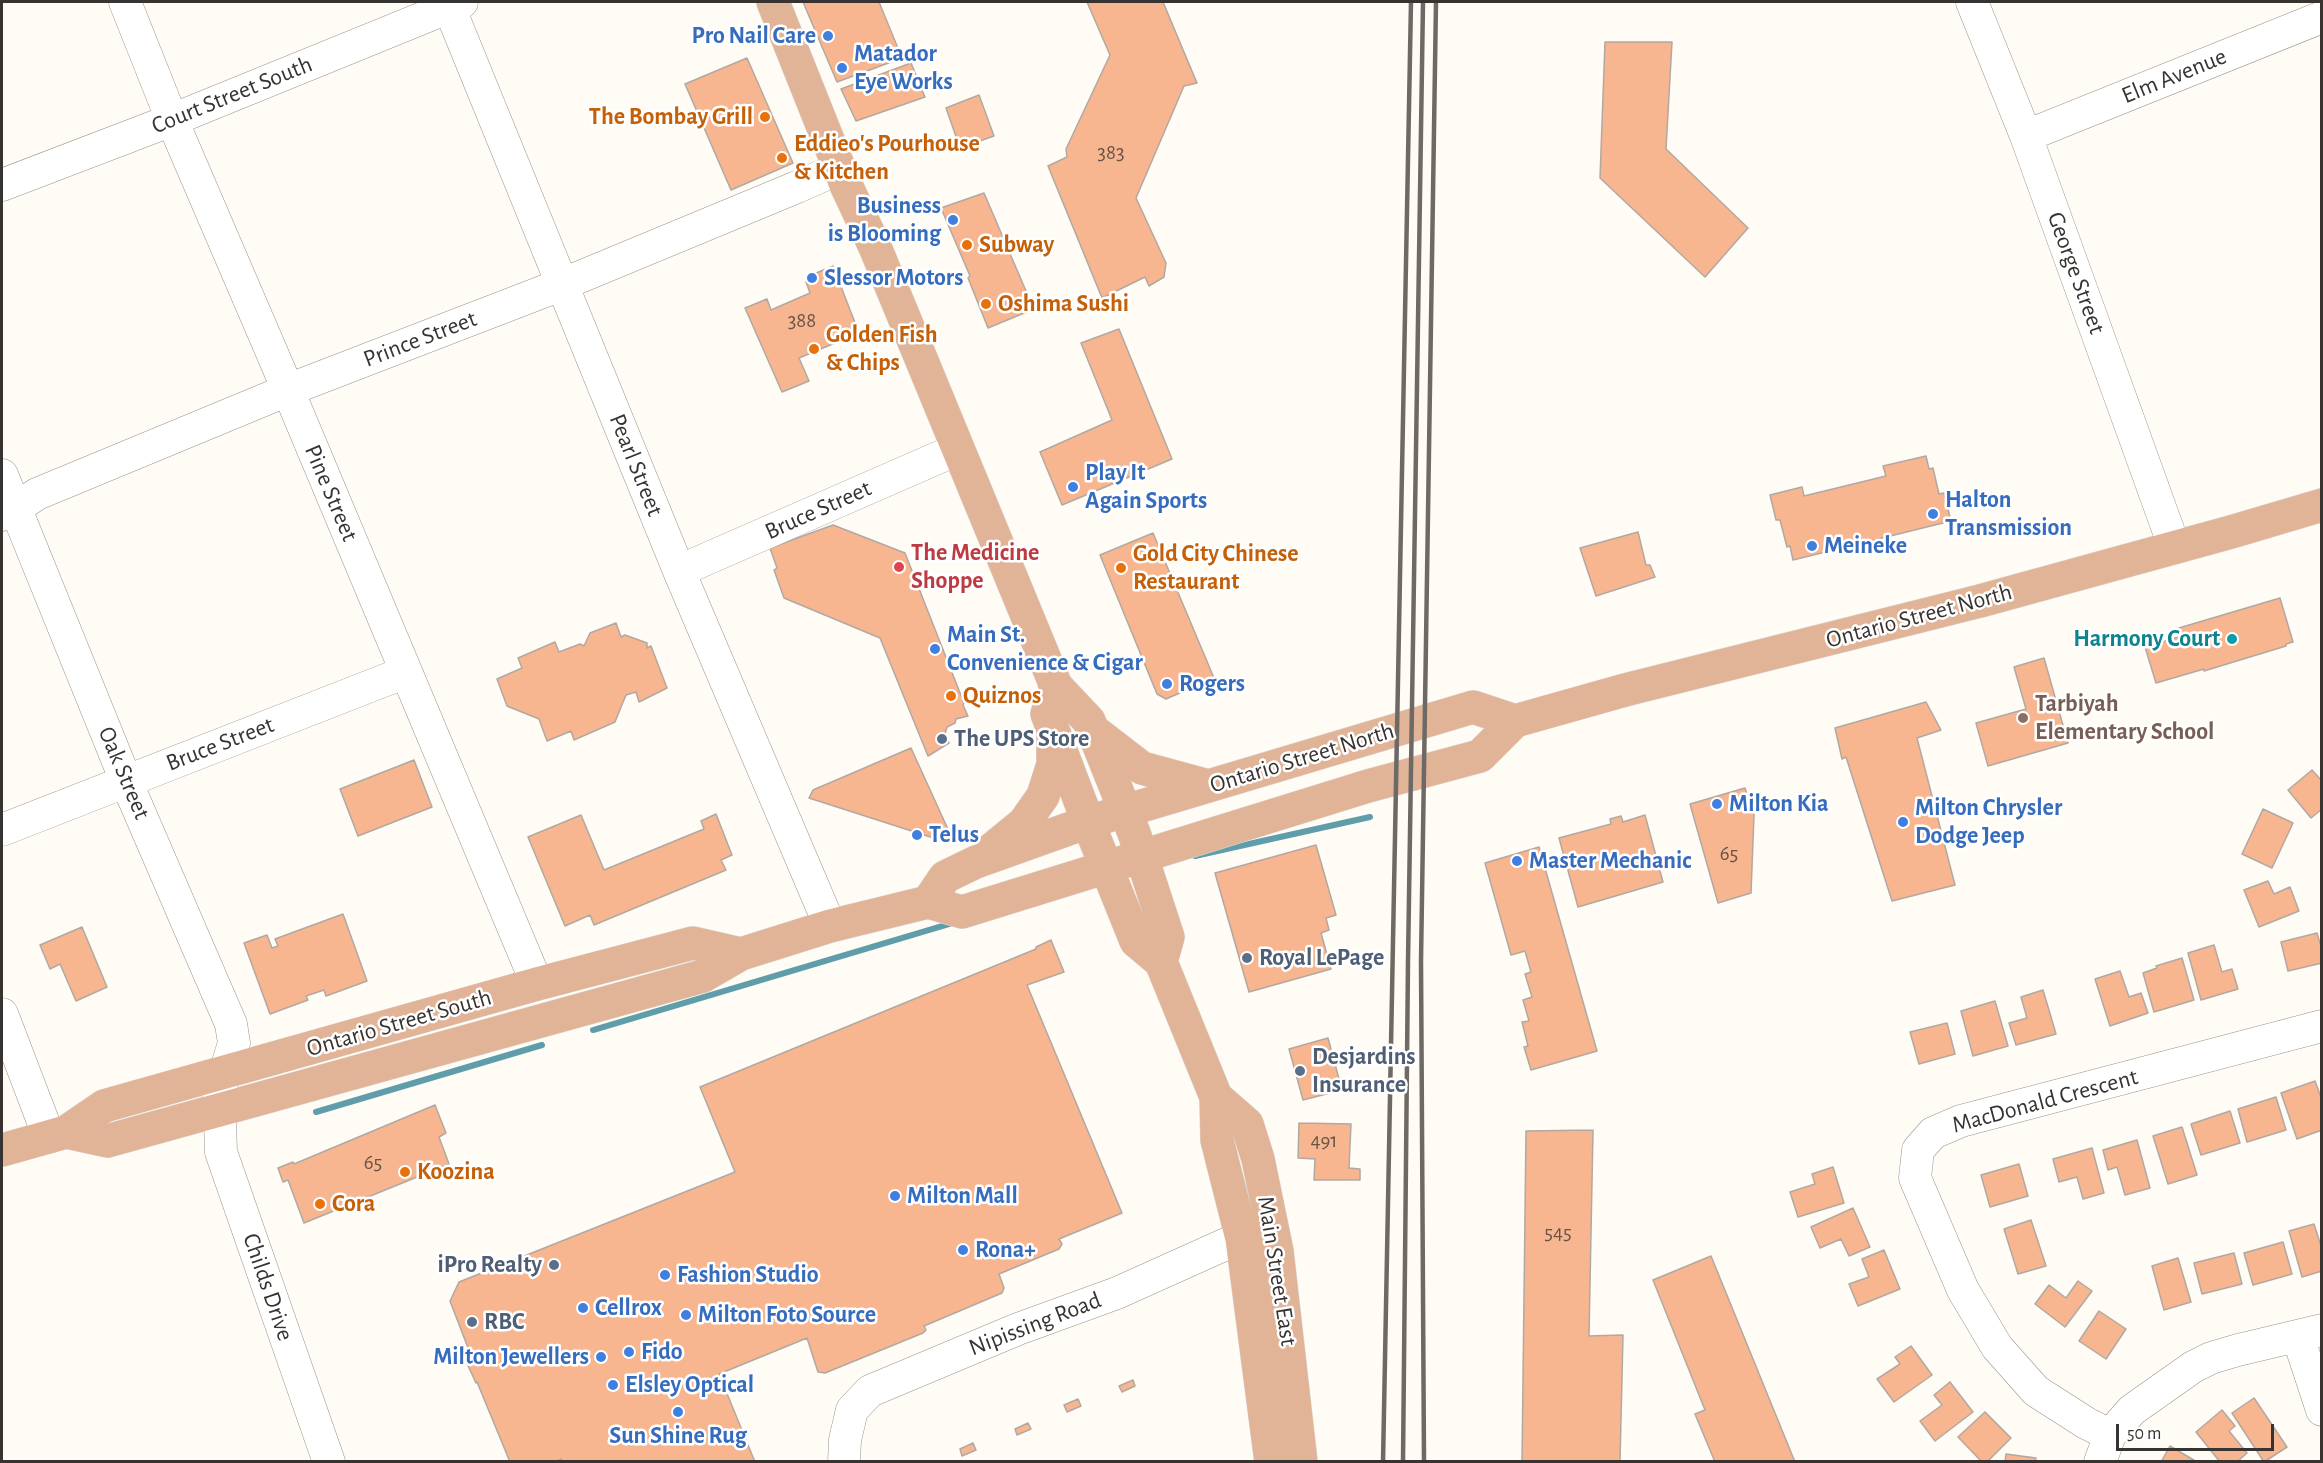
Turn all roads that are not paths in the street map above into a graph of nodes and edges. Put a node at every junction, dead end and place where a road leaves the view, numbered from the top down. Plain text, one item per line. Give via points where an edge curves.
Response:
1 (125, 2) edge
2 (773, 2) edge
3 (1972, 2) edge
4 (2320, 2) edge
5 (453, 3) edge
6 (2322, 6) edge
7 (2322, 17) edge
8 (172, 120) junction
9 (2026, 136) junction
10 (840, 168) junction
11 (2, 185) edge
12 (563, 284) junction
13 (288, 390) junction
14 (958, 449) junction
15 (2, 475) edge
16 (2322, 505) edge
17 (9, 512) edge
18 (2174, 546) junction
19 (679, 572) junction
20 (406, 672) junction
21 (1056, 686) junction
22 (1515, 721) junction
23 (1053, 730) junction
24 (1093, 730) junction
25 (126, 781) junction
26 (1208, 786) junction
27 (1126, 813) junction
28 (1088, 822) junction
29 (2, 830) edge
30 (1142, 856) junction
31 (976, 862) junction
32 (1106, 868) junction
33 (928, 902) junction
34 (830, 926) junction
35 (741, 954) junction
36 (1161, 962) junction
37 (537, 984) junction
38 (2, 1014) edge
39 (2322, 1026) edge
40 (225, 1071) junction
41 (1216, 1097) junction
42 (218, 1110) junction
43 (57, 1134) junction
44 (2, 1150) edge
45 (1273, 1228) junction
46 (1242, 1239) junction
47 (2310, 1334) edge
48 (2322, 1410) edge
49 (2105, 1448) edge
50 (329, 1461) edge
51 (844, 1461) edge
52 (1271, 1461) edge
53 (1301, 1461) edge

1 - 8 street, Pine Street
2 - 10 main road
3 - 9 street, George Street
4 - 6 street
5 - 8 street, Court Street South
5 - 12 street, Pearl Street
7 - 9 street, Elm Avenue
8 - 11 street, Court Street South
8 - 13 street, Pine Street
9 - 18 street, George Street
10 - 12 street, Prince Street
10 - 14 main road
12 - 13 street, Prince Street
12 - 19 street, Pearl Street
13 - 17 street, Prince Street via 37,494
13 - 20 street, Pine Street
14 - 19 street, Bruce Street
14 - 21 main road
15 - 17 street, Oak Street
16 - 18 main road, Ontario Street North
17 - 25 street, Oak Street
18 - 22 main road, Ontario Street North
19 - 34 street, Pearl Street
20 - 25 street, Bruce Street
20 - 37 street, Pine Street
21 - 23 main road, Main Street East via 1047,714
21 - 24 main road
22 - 26 main road, Ontario Street North via 1473,707
22 - 30 main road, Ontario Street North via 1480,756 1368,786
23 - 28 main road, Main Street East
23 - 31 main road via 1053,764 1043,796 1024,823
24 - 26 main road via 1142,768
24 - 27 main road
25 - 29 street, Bruce Street
25 - 40 street, Oak Street via 231,1024 234,1043
26 - 27 main road, Ontario Street North
27 - 28 main road, Ontario Street North
27 - 30 main road
28 - 31 main road
28 - 32 main road, Main Street East
30 - 32 main road, Ontario Street North
30 - 36 main road via 1168,937
31 - 33 main road via 945,877
32 - 33 main road via 962,912
32 - 36 main road, Main Street East via 1136,941
33 - 34 main road, Ontario Street South
34 - 35 main road, Ontario Street South
35 - 37 main road, Ontario Street South via 693,943
35 - 42 main road, Ontario Street South via 703,976
36 - 41 main road, Main Street East
37 - 40 main road, Ontario Street South
38 - 43 street
39 - 49 street, MacDonald Crescent via 1961,1121 1933,1133 1918,1150 1915,1178 1963,1290 1997,1347 2036,1391 2086,1423
40 - 42 street, Oak Street
40 - 43 main road, Ontario Street South via 104,1106
41 - 45 main road, Main Street East via 1247,1124
41 - 46 main road, Main Street East via 1217,1140
42 - 43 main road, Ontario Street South via 107,1141
42 - 50 street, Childs Drive via 221,1152
43 - 44 main road, Ontario Street South
45 - 46 street, Nipissing Road
45 - 53 main road, Main Street East
46 - 51 street, Nipissing Road via 870,1391 852,1410
46 - 52 main road, Main Street East
47 - 48 street
47 - 49 street via 2238,1350 2193,1367 2132,1410

